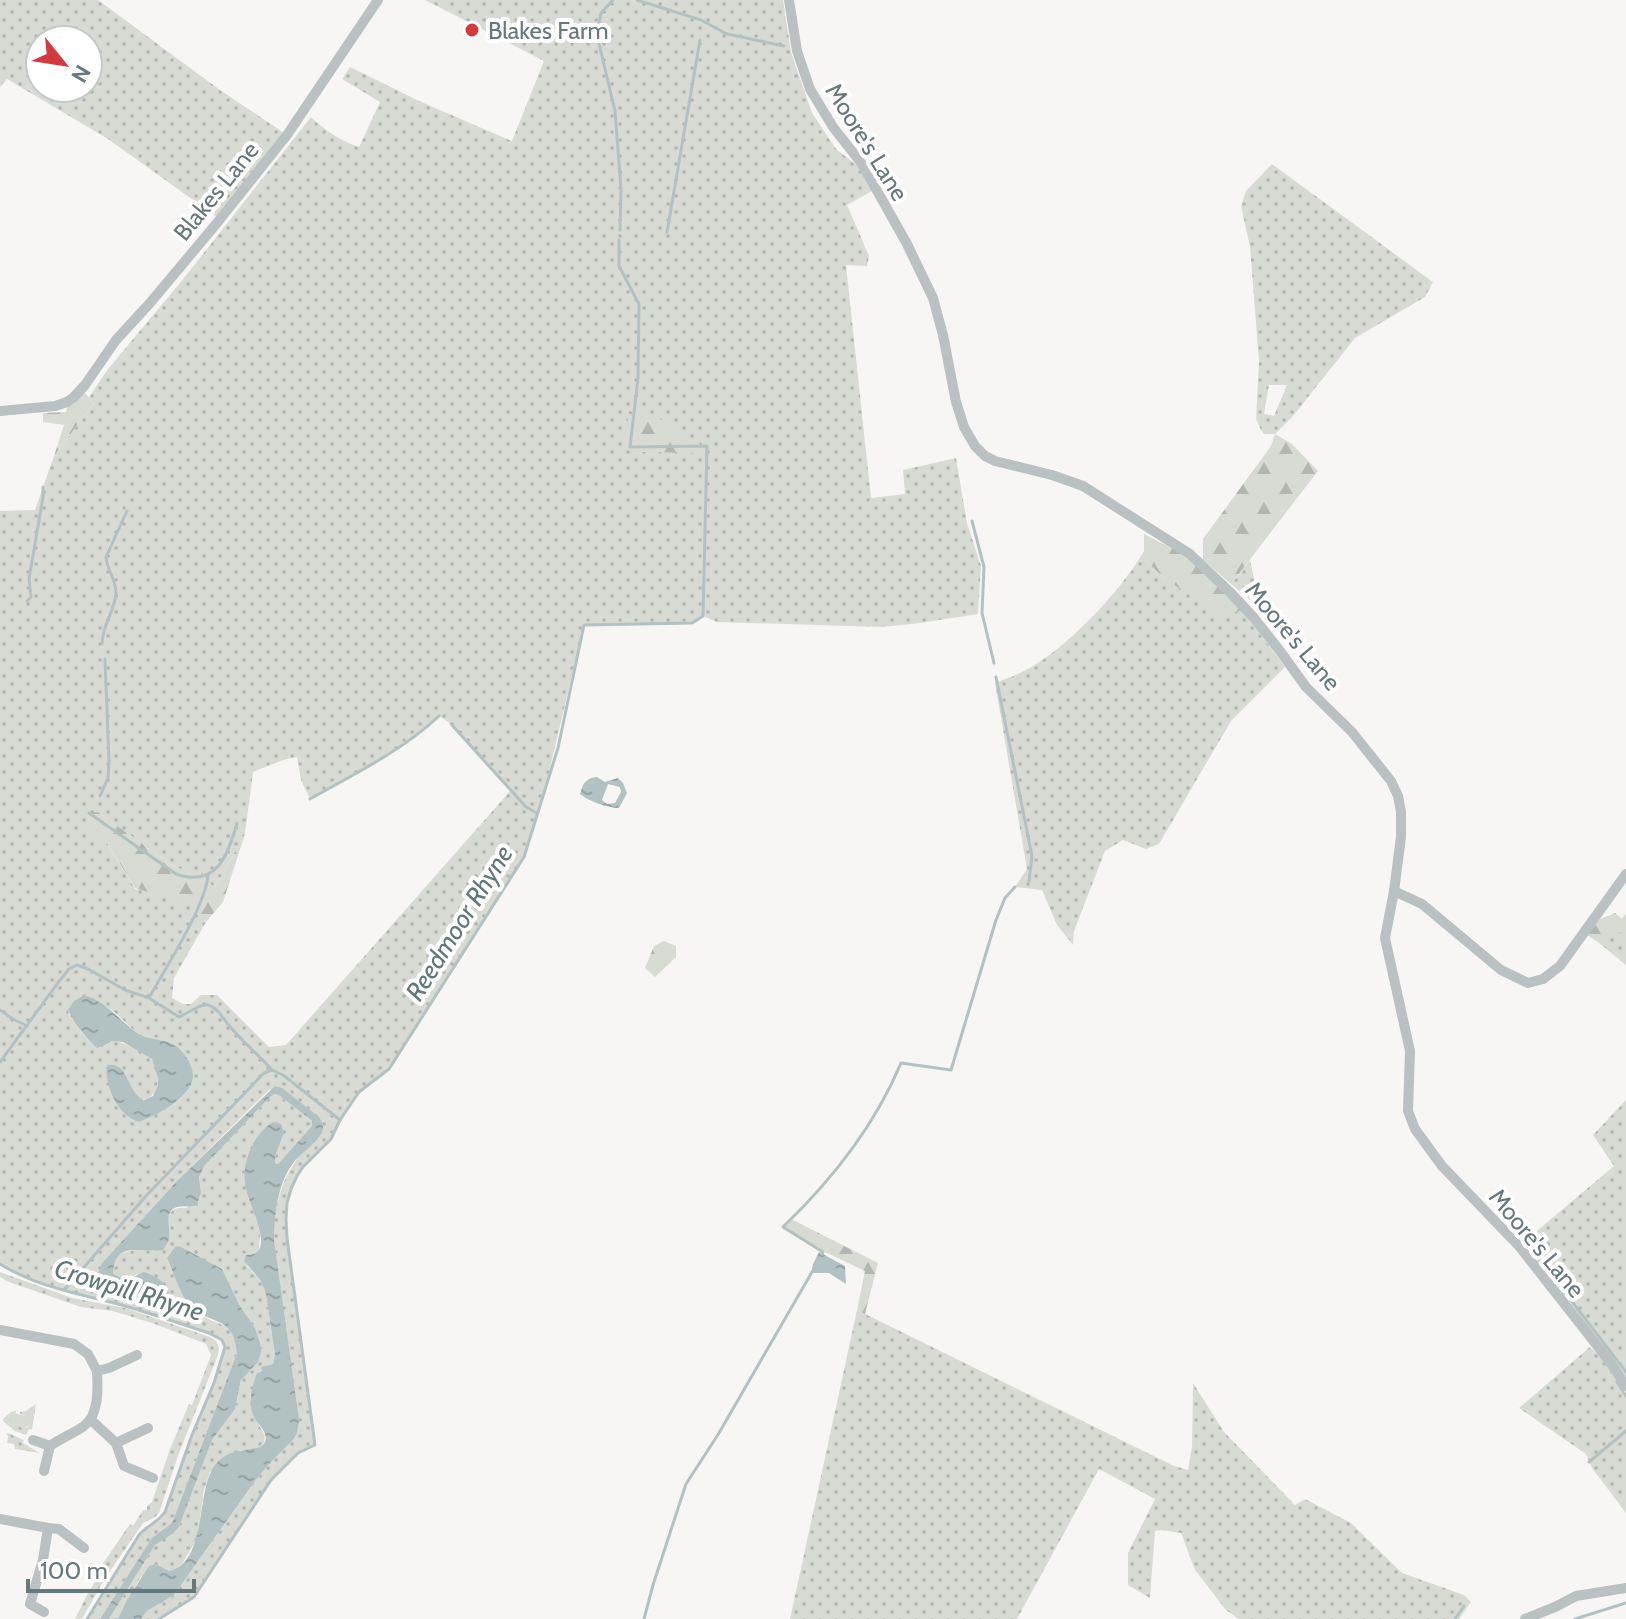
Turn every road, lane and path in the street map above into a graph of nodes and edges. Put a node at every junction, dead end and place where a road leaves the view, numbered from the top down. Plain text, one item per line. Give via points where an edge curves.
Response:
1 (378, 0) edge
2 (789, 0) edge
3 (0, 411) edge
4 (1626, 874) edge
5 (1394, 891) junction
6 (0, 1330) edge
7 (137, 1355) dead end
8 (97, 1371) junction
9 (1626, 1386) edge
10 (91, 1420) junction
11 (148, 1428) dead end
12 (33, 1440) dead end
13 (116, 1443) junction
14 (50, 1446) junction
15 (44, 1471) dead end
16 (153, 1478) dead end
17 (0, 1519) edge
18 (48, 1528) junction
19 (84, 1548) dead end
20 (1626, 1588) edge
21 (44, 1612) dead end
22 (1525, 1619) edge

1 - 3 street, Blakes Lane via 287,135 116,340 85,385 55,406
2 - 5 street, Moore's Lane via 810,89 862,164 933,298 956,402 975,446 995,461 1083,486 1190,554 1230,592 1391,781 1401,812
4 - 5 street via 1560,966 1528,983 1501,970 1422,904
5 - 9 street, Moore's Lane via 1385,938 1410,1051 1407,1098 1415,1129 1442,1166 1519,1246
6 - 8 street via 74,1344 88,1354
7 - 8 street
8 - 10 street
10 - 13 street
10 - 14 street
11 - 13 street
12 - 14 street
13 - 16 street via 124,1466
14 - 15 street
17 - 18 street
18 - 19 street via 59,1529
18 - 21 street via 30,1604
20 - 22 street via 1576,1596

